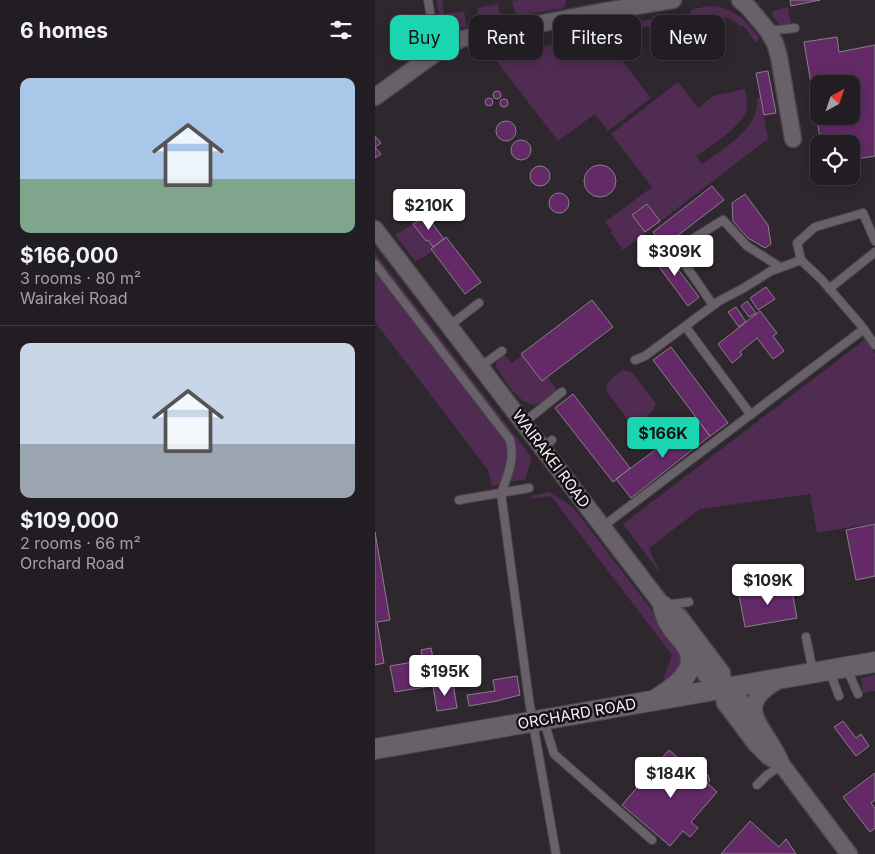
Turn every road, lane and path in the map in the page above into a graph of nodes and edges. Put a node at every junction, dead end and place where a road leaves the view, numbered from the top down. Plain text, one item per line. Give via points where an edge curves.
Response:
1 (428, 0) edge
2 (673, 0) edge
3 (740, 0) edge
4 (600, 12) junction
5 (431, 15) edge
6 (602, 15) edge
7 (795, 28) dead end
8 (768, 31) junction
9 (459, 40) edge
10 (426, 60) edge
11 (375, 97) edge
12 (793, 139) dead end
13 (375, 229) edge
14 (875, 241) edge
15 (875, 252) edge
16 (801, 260) junction
17 (375, 264) edge
18 (780, 267) junction
19 (829, 289) junction
20 (479, 303) dead end
21 (713, 305) junction
22 (449, 326) junction
23 (685, 326) junction
24 (863, 329) junction
25 (875, 345) edge
26 (502, 351) dead end
27 (635, 360) dead end
28 (481, 367) junction
29 (562, 392) dead end
30 (751, 414) junction
31 (523, 423) junction
32 (529, 488) dead end
33 (501, 493) junction
34 (459, 500) dead end
35 (602, 527) junction
36 (689, 602) dead end
37 (663, 606) junction
38 (806, 638) dead end
39 (690, 653) junction
40 (875, 662) edge
41 (829, 670) junction
42 (779, 680) junction
43 (724, 688) junction
44 (858, 694) dead end
45 (839, 696) dead end
46 (654, 700) junction
47 (755, 717) junction
48 (538, 720) junction
49 (375, 748) edge
50 (781, 765) junction
51 (757, 785) dead end
52 (651, 840) dead end
53 (845, 852) edge
54 (556, 854) edge

1 - 5 lane
2 - 4 street
3 - 8 street
4 - 6 lane
4 - 9 street
7 - 8 lane
8 - 12 street via 779,57
10 - 11 street
13 - 22 street, WAIRAKEI ROAD
14 - 16 lane via 863,213 815,227 797,243
15 - 19 lane
16 - 18 lane
16 - 19 lane
17 - 33 lane via 509,440 512,459
18 - 21 lane
18 - 21 lane via 747,246 723,220 675,250
19 - 24 lane
20 - 22 lane
21 - 23 lane
22 - 28 street, WAIRAKEI ROAD
23 - 27 lane
23 - 30 lane
24 - 25 lane
24 - 30 lane
26 - 28 lane
28 - 31 street, WAIRAKEI ROAD
29 - 31 lane
30 - 35 lane
31 - 35 street, WAIRAKEI ROAD via 547,444
32 - 33 lane
33 - 34 lane
33 - 48 lane
35 - 37 street, WAIRAKEI ROAD
36 - 37 lane
37 - 39 street via 669,623
37 - 43 street, WAIRAKEI ROAD via 679,616 722,673
38 - 41 lane
39 - 43 street via 710,680
39 - 46 street via 686,674 678,684
40 - 41 street, ORCHARD ROAD
41 - 42 street, ORCHARD ROAD
41 - 44 lane
41 - 45 lane
42 - 43 street, ORCHARD ROAD
42 - 47 street, ORCHARD ROAD via 759,695 753,710
43 - 46 street, ORCHARD ROAD
43 - 47 street
43 - 50 street, WAIRAKEI ROAD via 725,703 756,744
46 - 48 street, ORCHARD ROAD
47 - 50 street via 776,750
48 - 49 street, ORCHARD ROAD
48 - 52 lane via 554,754
48 - 54 lane via 539,756
50 - 51 lane
50 - 53 street, WAIRAKEI ROAD

